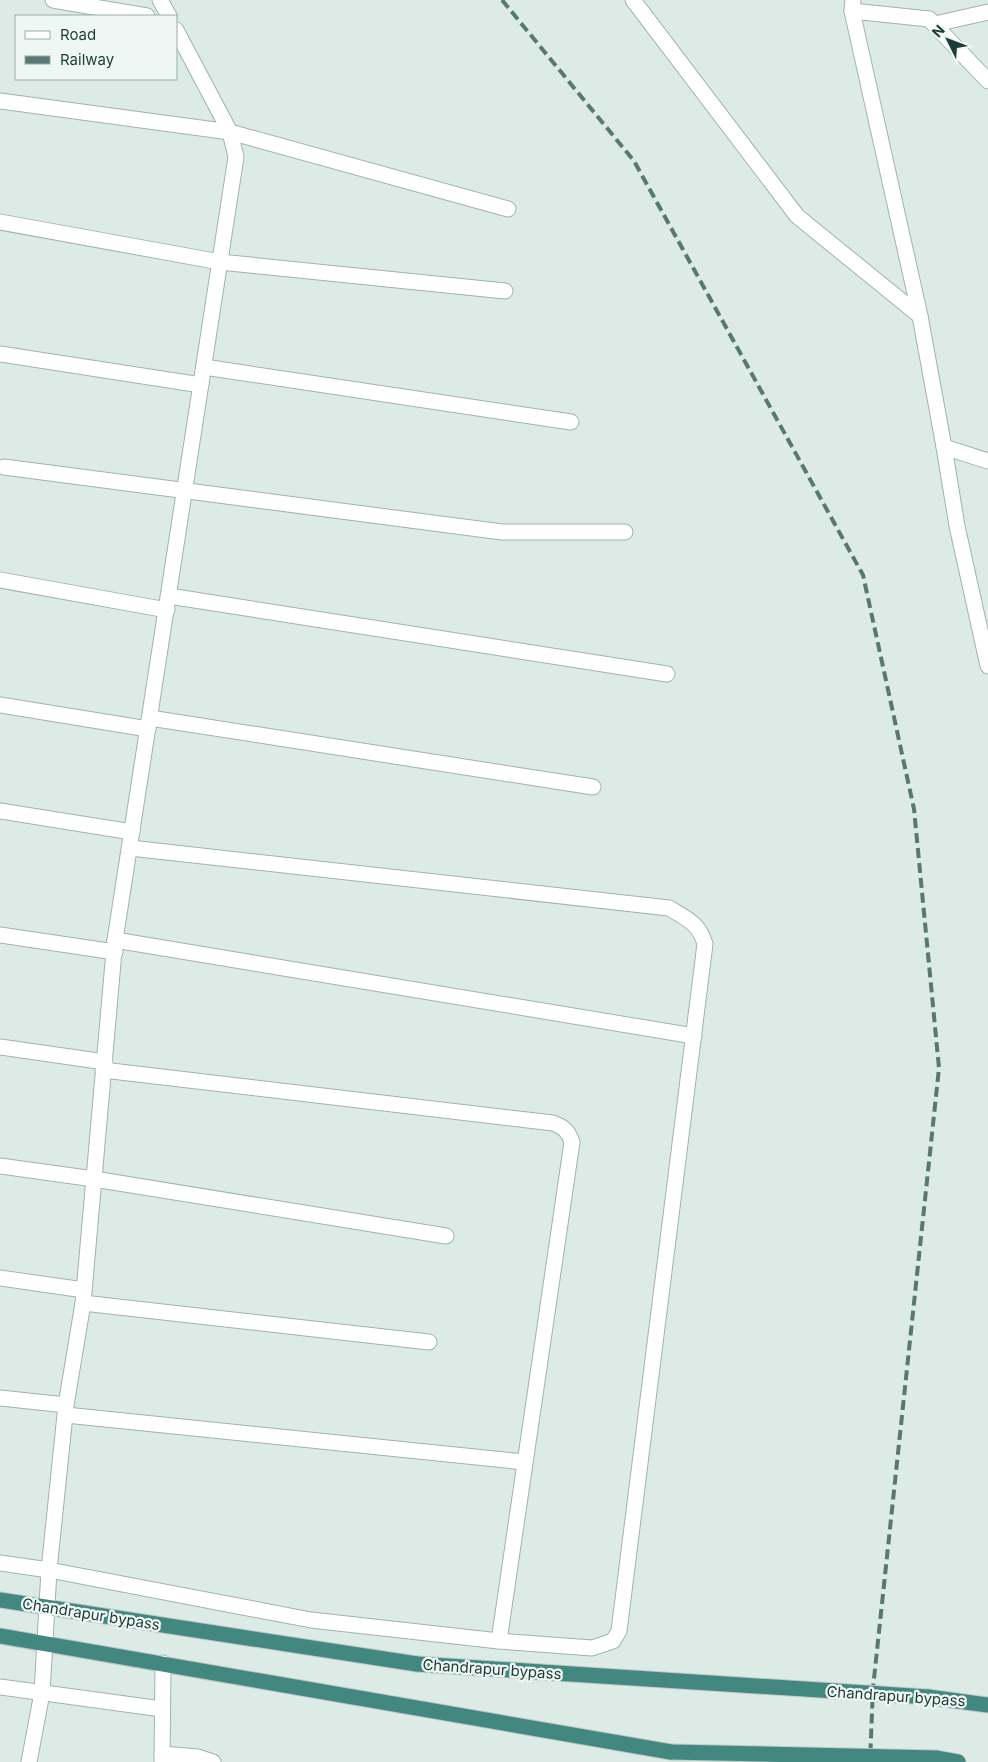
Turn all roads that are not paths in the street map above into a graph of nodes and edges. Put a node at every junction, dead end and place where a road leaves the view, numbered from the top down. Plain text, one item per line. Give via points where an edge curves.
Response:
1 (53, 0) edge
2 (160, 0) edge
3 (633, 0) edge
4 (852, 5) edge
5 (988, 12) edge
6 (141, 15) edge
7 (168, 15) edge
8 (929, 19) junction
9 (178, 34) edge
10 (988, 81) edge
11 (0, 101) edge
12 (230, 132) junction
13 (508, 209) dead end
14 (0, 222) edge
15 (220, 262) junction
16 (505, 291) dead end
17 (920, 316) junction
18 (0, 354) edge
19 (204, 367) junction
20 (201, 385) junction
21 (571, 422) dead end
22 (944, 447) junction
23 (988, 461) edge
24 (4, 466) dead end
25 (184, 489) junction
26 (626, 532) dead end
27 (0, 580) edge
28 (168, 603) junction
29 (988, 666) edge
30 (667, 674) dead end
31 (0, 705) edge
32 (149, 723) junction
33 (593, 787) dead end
34 (0, 811) edge
35 (132, 832) junction
36 (130, 848) junction
37 (0, 935) edge
38 (115, 946) junction
39 (694, 1036) junction
40 (0, 1047) edge
41 (104, 1066) junction
42 (0, 1166) edge
43 (94, 1179) junction
44 (446, 1236) dead end
45 (0, 1278) edge
46 (83, 1296) junction
47 (429, 1342) dead end
48 (0, 1398) edge
49 (66, 1410) junction
50 (524, 1462) junction
51 (0, 1563) edge
52 (48, 1570) junction
53 (0, 1600) edge
54 (47, 1607) junction
55 (0, 1636) edge
56 (499, 1641) junction
57 (44, 1642) junction
58 (163, 1663) junction
59 (0, 1687) edge
60 (42, 1693) junction
61 (988, 1705) edge
62 (162, 1709) junction
63 (162, 1758) edge
64 (29, 1762) edge
65 (213, 1762) edge
66 (958, 1762) edge

1 - 6 street
2 - 7 street
3 - 17 street via 797,216
4 - 8 street
4 - 17 street
5 - 8 street via 936,24
8 - 10 street
9 - 12 street
11 - 12 street
12 - 13 street
12 - 15 street via 236,157
14 - 15 street
15 - 16 street
15 - 19 street
17 - 22 street
18 - 20 street
19 - 20 street
19 - 21 street
20 - 25 street
22 - 23 street
22 - 29 street via 957,526
24 - 25 street
25 - 26 street via 502,532
25 - 28 street
27 - 28 street
28 - 30 street
28 - 32 street
31 - 32 street
32 - 33 street
32 - 35 street
34 - 35 street
35 - 36 street
36 - 38 street
36 - 39 street via 669,908 693,923 701,931 705,944
37 - 38 street
38 - 39 street
38 - 41 street
39 - 56 street via 619,1630 613,1641 592,1648
40 - 41 street
41 - 43 street
41 - 50 street via 553,1123 569,1132 572,1142
42 - 43 street
43 - 44 street
43 - 46 street
45 - 46 street
46 - 47 street
46 - 49 street
48 - 49 street
49 - 50 street
49 - 52 street
50 - 56 street
51 - 52 street
52 - 54 street
52 - 56 street via 311,1620
53 - 54 highway, Chandrapur bypass
54 - 57 street
54 - 61 highway, Chandrapur bypass, bridge via 418,1664 928,1697
55 - 57 highway
57 - 58 highway
57 - 60 street
58 - 62 street
58 - 66 highway, bridge via 671,1752 936,1758
59 - 60 street
60 - 62 street
60 - 64 street
62 - 63 street
63 - 65 street via 198,1757

